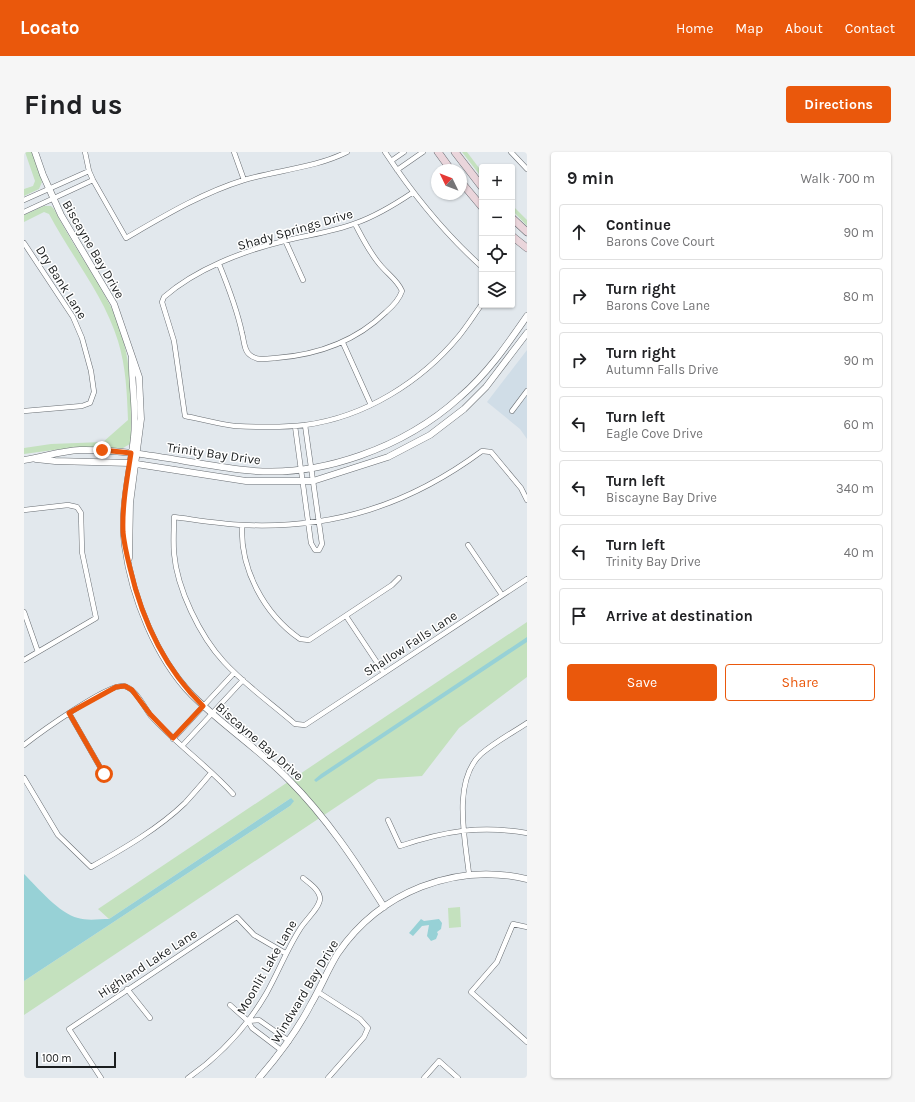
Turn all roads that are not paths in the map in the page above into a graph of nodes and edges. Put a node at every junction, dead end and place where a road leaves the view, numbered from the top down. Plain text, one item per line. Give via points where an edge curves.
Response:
1 (35, 152) edge
2 (85, 152) edge
3 (234, 152) edge
4 (347, 152) edge
5 (385, 152) edge
6 (404, 152) edge
7 (423, 152) edge
8 (438, 152) edge
9 (455, 152) edge
10 (511, 152) edge
11 (391, 161) junction
12 (447, 164) edge
13 (527, 169) edge
14 (397, 170) junction
15 (89, 171) junction
16 (93, 180) junction
17 (244, 180) junction
18 (479, 182) edge
19 (49, 189) junction
20 (467, 189) edge
21 (412, 193) junction
22 (53, 199) junction
23 (24, 200) edge
24 (479, 203) edge
25 (24, 212) edge
26 (515, 221) edge
27 (355, 224) junction
28 (527, 232) edge
29 (515, 238) edge
30 (285, 240) junction
31 (24, 243) edge
32 (527, 248) edge
33 (219, 264) junction
34 (479, 264) edge
35 (303, 280) dead end
36 (479, 308) edge
37 (527, 316) edge
38 (527, 334) edge
39 (343, 342) junction
40 (527, 391) edge
41 (371, 405) junction
42 (24, 411) edge
43 (512, 411) dead end
44 (306, 425) junction
45 (295, 426) junction
46 (134, 453) junction
47 (35, 459) junction
48 (24, 460) edge
49 (133, 463) junction
50 (301, 469) junction
51 (312, 469) junction
52 (303, 481) junction
53 (313, 481) junction
54 (527, 500) edge
55 (24, 510) edge
56 (308, 523) junction
57 (319, 523) junction
58 (242, 525) junction
59 (468, 545) dead end
60 (399, 578) dead end
61 (527, 579) edge
62 (502, 595) junction
63 (24, 612) edge
64 (346, 616) junction
65 (38, 652) junction
66 (24, 660) edge
67 (234, 673) junction
68 (384, 673) junction
69 (243, 680) junction
70 (203, 706) junction
71 (69, 713) junction
72 (212, 713) junction
73 (527, 723) edge
74 (173, 738) junction
75 (24, 745) edge
76 (182, 746) junction
77 (211, 772) junction
78 (104, 774) dead end
79 (24, 778) edge
80 (233, 794) dead end
81 (388, 820) dead end
82 (464, 829) junction
83 (527, 833) edge
84 (469, 874) junction
85 (303, 878) dead end
86 (527, 879) edge
87 (384, 907) junction
88 (527, 927) edge
89 (285, 953) junction
90 (127, 989) junction
91 (318, 992) junction
92 (230, 1006) dead end
93 (150, 1018) dead end
94 (248, 1021) junction
95 (289, 1041) junction
96 (527, 1042) edge
97 (282, 1050) junction
98 (101, 1078) edge
99 (188, 1078) edge
100 (259, 1078) edge
101 (328, 1078) edge
102 (424, 1078) edge
103 (458, 1078) edge

1 - 19 street, Biscayne Bay Drive
2 - 15 street
3 - 17 street
4 - 17 street via 323,162
5 - 11 street
6 - 11 street
7 - 14 street
8 - 12 main road
9 - 18 main road
10 - 13 street
11 - 14 street
14 - 21 street
15 - 16 street
15 - 19 street
16 - 17 street via 126,238 198,199
16 - 22 street
19 - 22 street, Biscayne Bay Drive
19 - 23 street
20 - 24 main road
21 - 27 street, Shady Springs Drive
21 - 34 street via 459,246
22 - 25 street
22 - 46 street, Biscayne Bay Drive via 72,236 114,304 132,357
26 - 28 main road
27 - 30 street, Shady Springs Drive
27 - 39 street via 366,246 382,268 400,285 402,291 400,298 382,316
29 - 32 main road
30 - 33 street, Shady Springs Drive
30 - 35 street
31 - 42 street, Dry Bank Lane via 73,317 82,338 94,392 90,403 82,406
33 - 39 street via 241,327 246,352 258,359 294,357
33 - 45 street, Shady Springs Drive via 188,280 164,297 162,302 175,348 184,416 234,426
36 - 41 street via 459,336 434,362 410,382
37 - 51 street, Trinity Bay Drive via 478,380 460,398 417,430 374,451
38 - 53 street, Trinity Bay Drive via 486,387 464,409 430,435 388,457
39 - 41 street
40 - 43 street
41 - 44 street via 338,418
44 - 45 street
44 - 51 street
45 - 50 street
46 - 47 street, Trinity Bay Drive via 79,450 55,452
46 - 49 street, Biscayne Bay Drive
46 - 50 street, Trinity Bay Drive via 247,470
47 - 48 street, Trinity Bay Drive
47 - 49 street, Trinity Bay Drive
49 - 52 street, Trinity Bay Drive via 246,481
49 - 70 street, Biscayne Bay Drive via 125,490 123,533 139,602 155,640 178,679
50 - 51 street, Trinity Bay Drive
50 - 52 street
51 - 53 street
52 - 53 street, Trinity Bay Drive
52 - 56 street
53 - 57 street
54 - 57 street via 521,488 491,452 482,451 440,480 418,491 368,511
55 - 65 street via 68,505 77,507 82,518 82,552 96,618
56 - 57 street
56 - 57 street via 312,547 319,550 322,544
56 - 58 street
58 - 64 street via 242,546 260,597 293,634 300,639 309,640
58 - 67 street via 174,517 174,554 188,603 213,648
59 - 62 street
60 - 64 street
61 - 62 street, Shallow Falls Lane
62 - 68 street, Shallow Falls Lane
63 - 65 street
64 - 68 street
65 - 66 street
67 - 69 street
67 - 70 street
68 - 69 street, Shallow Falls Lane via 305,725 295,724
69 - 72 street
70 - 72 street, Biscayne Bay Drive
70 - 74 street
71 - 74 street via 116,687 125,686 132,690
71 - 75 street
71 - 78 street
72 - 76 street
72 - 87 street, Biscayne Bay Drive via 303,793 333,831
73 - 82 street via 480,754 470,772 462,805
74 - 76 street
76 - 77 street
77 - 79 street via 175,811 125,847 91,867 58,835
77 - 80 street
81 - 82 street via 400,846
82 - 83 street
82 - 84 street
84 - 86 street, Windward Bay Drive
84 - 87 street, Windward Bay Drive via 429,884 400,896
85 - 89 street, Moonlit Lake Lane via 319,893 320,900
87 - 91 street, Windward Bay Drive via 362,924 344,944
88 - 96 street via 513,924 497,962 471,992
89 - 90 street, Highland Lake Lane via 254,935 238,917
89 - 94 street, Moonlit Lake Lane via 266,993
90 - 93 street
90 - 98 street, Highland Lake Lane via 69,1028
91 - 95 street, Windward Bay Drive
91 - 101 street via 360,1019 368,1028 364,1038
92 - 94 street
94 - 95 street via 259,1020
94 - 97 street via 252,1028
94 - 99 street, Moonlit Lake Lane via 239,1034 209,1063
95 - 97 street, Windward Bay Drive
97 - 100 street, Windward Bay Drive
102 - 103 street via 439,1061

